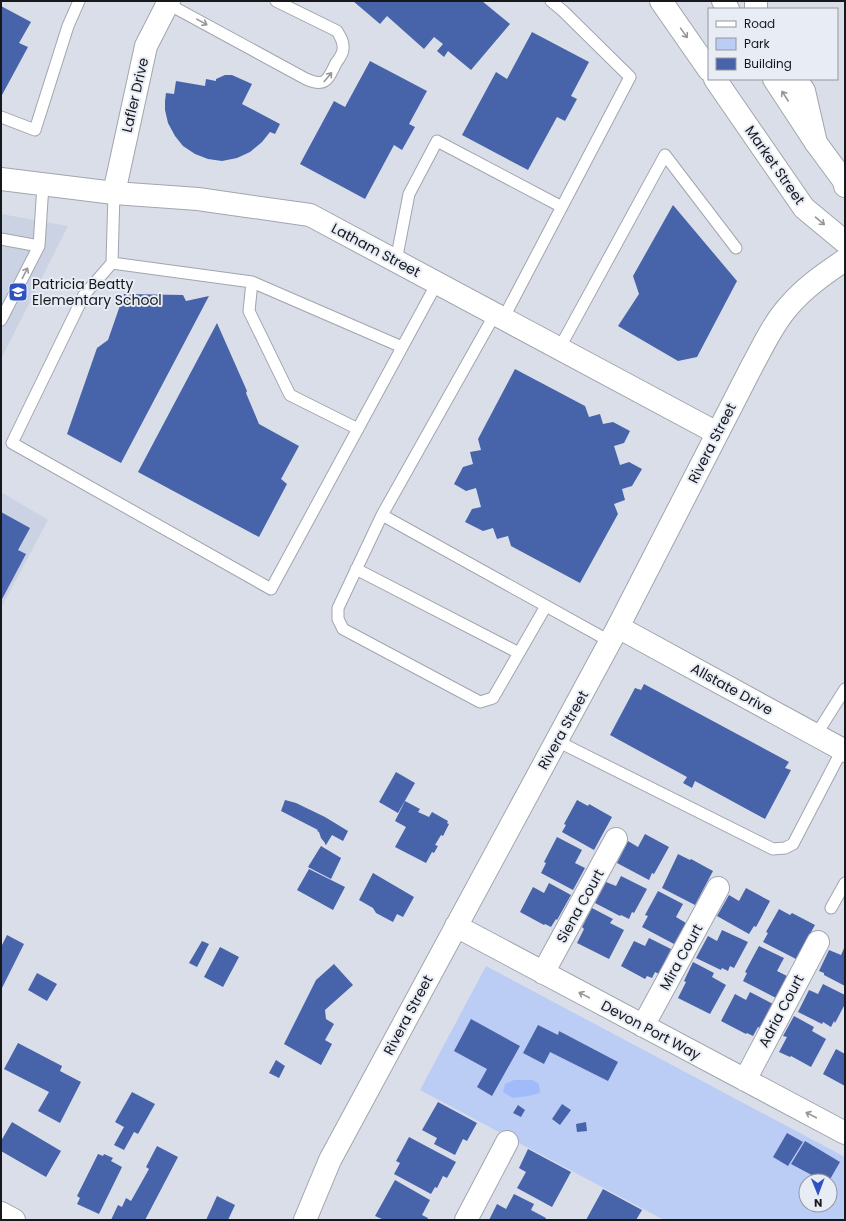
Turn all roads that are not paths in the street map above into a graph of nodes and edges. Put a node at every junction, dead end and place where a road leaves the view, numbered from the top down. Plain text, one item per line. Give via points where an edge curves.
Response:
1 (79, 1) edge
2 (276, 1) edge
3 (551, 1) edge
4 (661, 1) edge
5 (168, 2) edge
6 (708, 69) edge
7 (716, 80) edge
8 (775, 80) edge
9 (797, 80) edge
10 (1, 118) edge
11 (816, 143) junction
12 (1, 179) edge
13 (44, 185) junction
14 (845, 186) edge
15 (114, 193) junction
16 (562, 207) junction
17 (1, 239) edge
18 (845, 242) edge
19 (39, 246) junction
20 (736, 248) dead end
21 (845, 260) edge
22 (396, 261) junction
23 (112, 262) junction
24 (252, 282) junction
25 (437, 283) junction
26 (499, 316) junction
27 (1, 320) edge
28 (402, 347) junction
29 (559, 348) junction
30 (358, 429) junction
31 (717, 433) junction
32 (382, 516) junction
33 (356, 569) junction
34 (546, 606) junction
35 (615, 634) junction
36 (519, 653) junction
37 (845, 689) edge
38 (816, 735) junction
39 (557, 741) junction
40 (844, 750) edge
41 (616, 839) dead end
42 (845, 883) edge
43 (718, 888) dead end
44 (831, 908) dead end
45 (456, 926) junction
46 (818, 942) dead end
47 (543, 973) junction
48 (643, 1026) junction
49 (744, 1080) junction
50 (845, 1133) edge
51 (507, 1142) dead end
52 (1, 1213) edge
53 (14, 1220) edge
54 (304, 1220) edge
55 (466, 1220) edge

1 - 10 lane via 68,26 35,130
5 -> 2 lane via 306,79 316,84 324,82 330,76 343,49 342,39 337,31
3 - 16 lane via 630,77
4 -> 6 main road
5 - 15 main road, Lafler Drive via 146,46
7 -> 18 main road, Market Street via 804,208
11 -> 8 main road
9 - 11 main road via 804,91
11 - 14 main road
12 - 13 main road, Latham Street
13 - 15 main road, Latham Street
13 - 19 lane
15 - 22 main road, Latham Street via 198,199 310,214
15 - 23 lane
16 - 22 lane via 437,141 409,194
16 - 26 lane
17 - 19 lane
27 -> 19 lane
20 - 29 lane via 665,155
21 - 31 main road, Rivera Street via 816,280 787,308 771,332
22 - 25 main road, Latham Street
23 - 24 lane
23 - 30 lane via 84,295 12,443 271,589
24 - 28 lane
24 - 30 lane via 249,311 290,395
25 - 26 main road, Latham Street
25 - 28 lane
26 - 29 main road, Latham Street
26 - 32 lane
28 - 30 lane
29 - 31 main road, Latham Street
31 - 35 main road, Rivera Street
32 - 33 lane
32 - 34 lane
33 - 36 lane
33 - 36 lane via 338,608 338,619 343,629 480,702 493,698
34 - 35 lane
34 - 36 lane
35 - 38 main road, Allstate Drive
35 - 39 main road, Rivera Street
37 - 38 lane
38 - 40 main road, Allstate Drive
39 - 40 lane via 772,849 785,848 793,844
39 - 45 main road, Rivera Street
41 - 47 main road, Siena Court
42 - 44 lane
43 - 48 main road, Mira Court
45 - 47 main road, Devon Port Way
45 - 54 main road, Rivera Street via 330,1160
46 - 49 main road, Adria Court
48 -> 47 main road, Devon Port Way
48 - 49 main road, Devon Port Way
50 -> 49 main road, Devon Port Way
51 - 55 main road
52 - 53 main road

